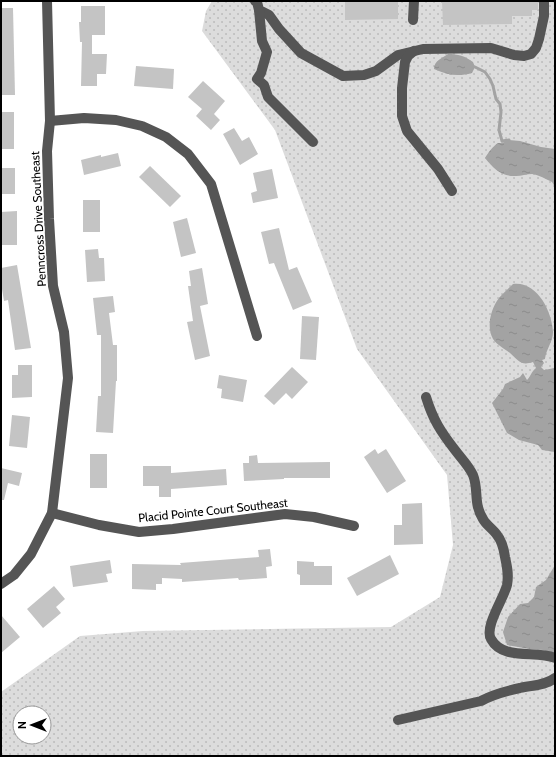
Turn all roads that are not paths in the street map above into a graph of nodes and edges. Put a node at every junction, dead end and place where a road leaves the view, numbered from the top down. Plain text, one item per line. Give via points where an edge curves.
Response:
1 (47, 1) edge
2 (414, 1) edge
3 (544, 1) edge
4 (257, 5) edge
5 (414, 20) dead end
6 (414, 51) junction
7 (50, 121) junction
8 (313, 142) dead end
9 (452, 191) dead end
10 (257, 336) dead end
11 (426, 397) dead end
12 (52, 513) junction
13 (354, 526) dead end
14 (1, 584) edge
15 (555, 658) edge
16 (555, 678) edge
17 (398, 720) dead end

1 - 7 street, Penncross Drive Southeast
2 - 5 street
3 - 6 street via 544,16 539,38 531,54 524,56 491,48
4 - 6 street via 269,15 301,53 343,76 364,75 376,71 398,55
4 - 8 street via 262,41 267,52 257,79 264,85 268,97
6 - 9 street via 405,62 402,116 407,131
7 - 10 street via 84,118 116,120 142,126 166,137 188,154 211,184
7 - 12 street, Penncross Drive Southeast via 47,151 53,286 64,332 68,378
11 - 15 street via 435,422 473,474 478,511 497,535 504,553 508,572 507,583 490,626 490,637 496,645 513,653 543,654
12 - 13 street, Placid Pointe Court Southeast via 139,532 285,514 314,517
12 - 14 street, Penncross Drive Southeast via 31,554 14,575
16 - 17 street via 543,684 492,695 482,701

